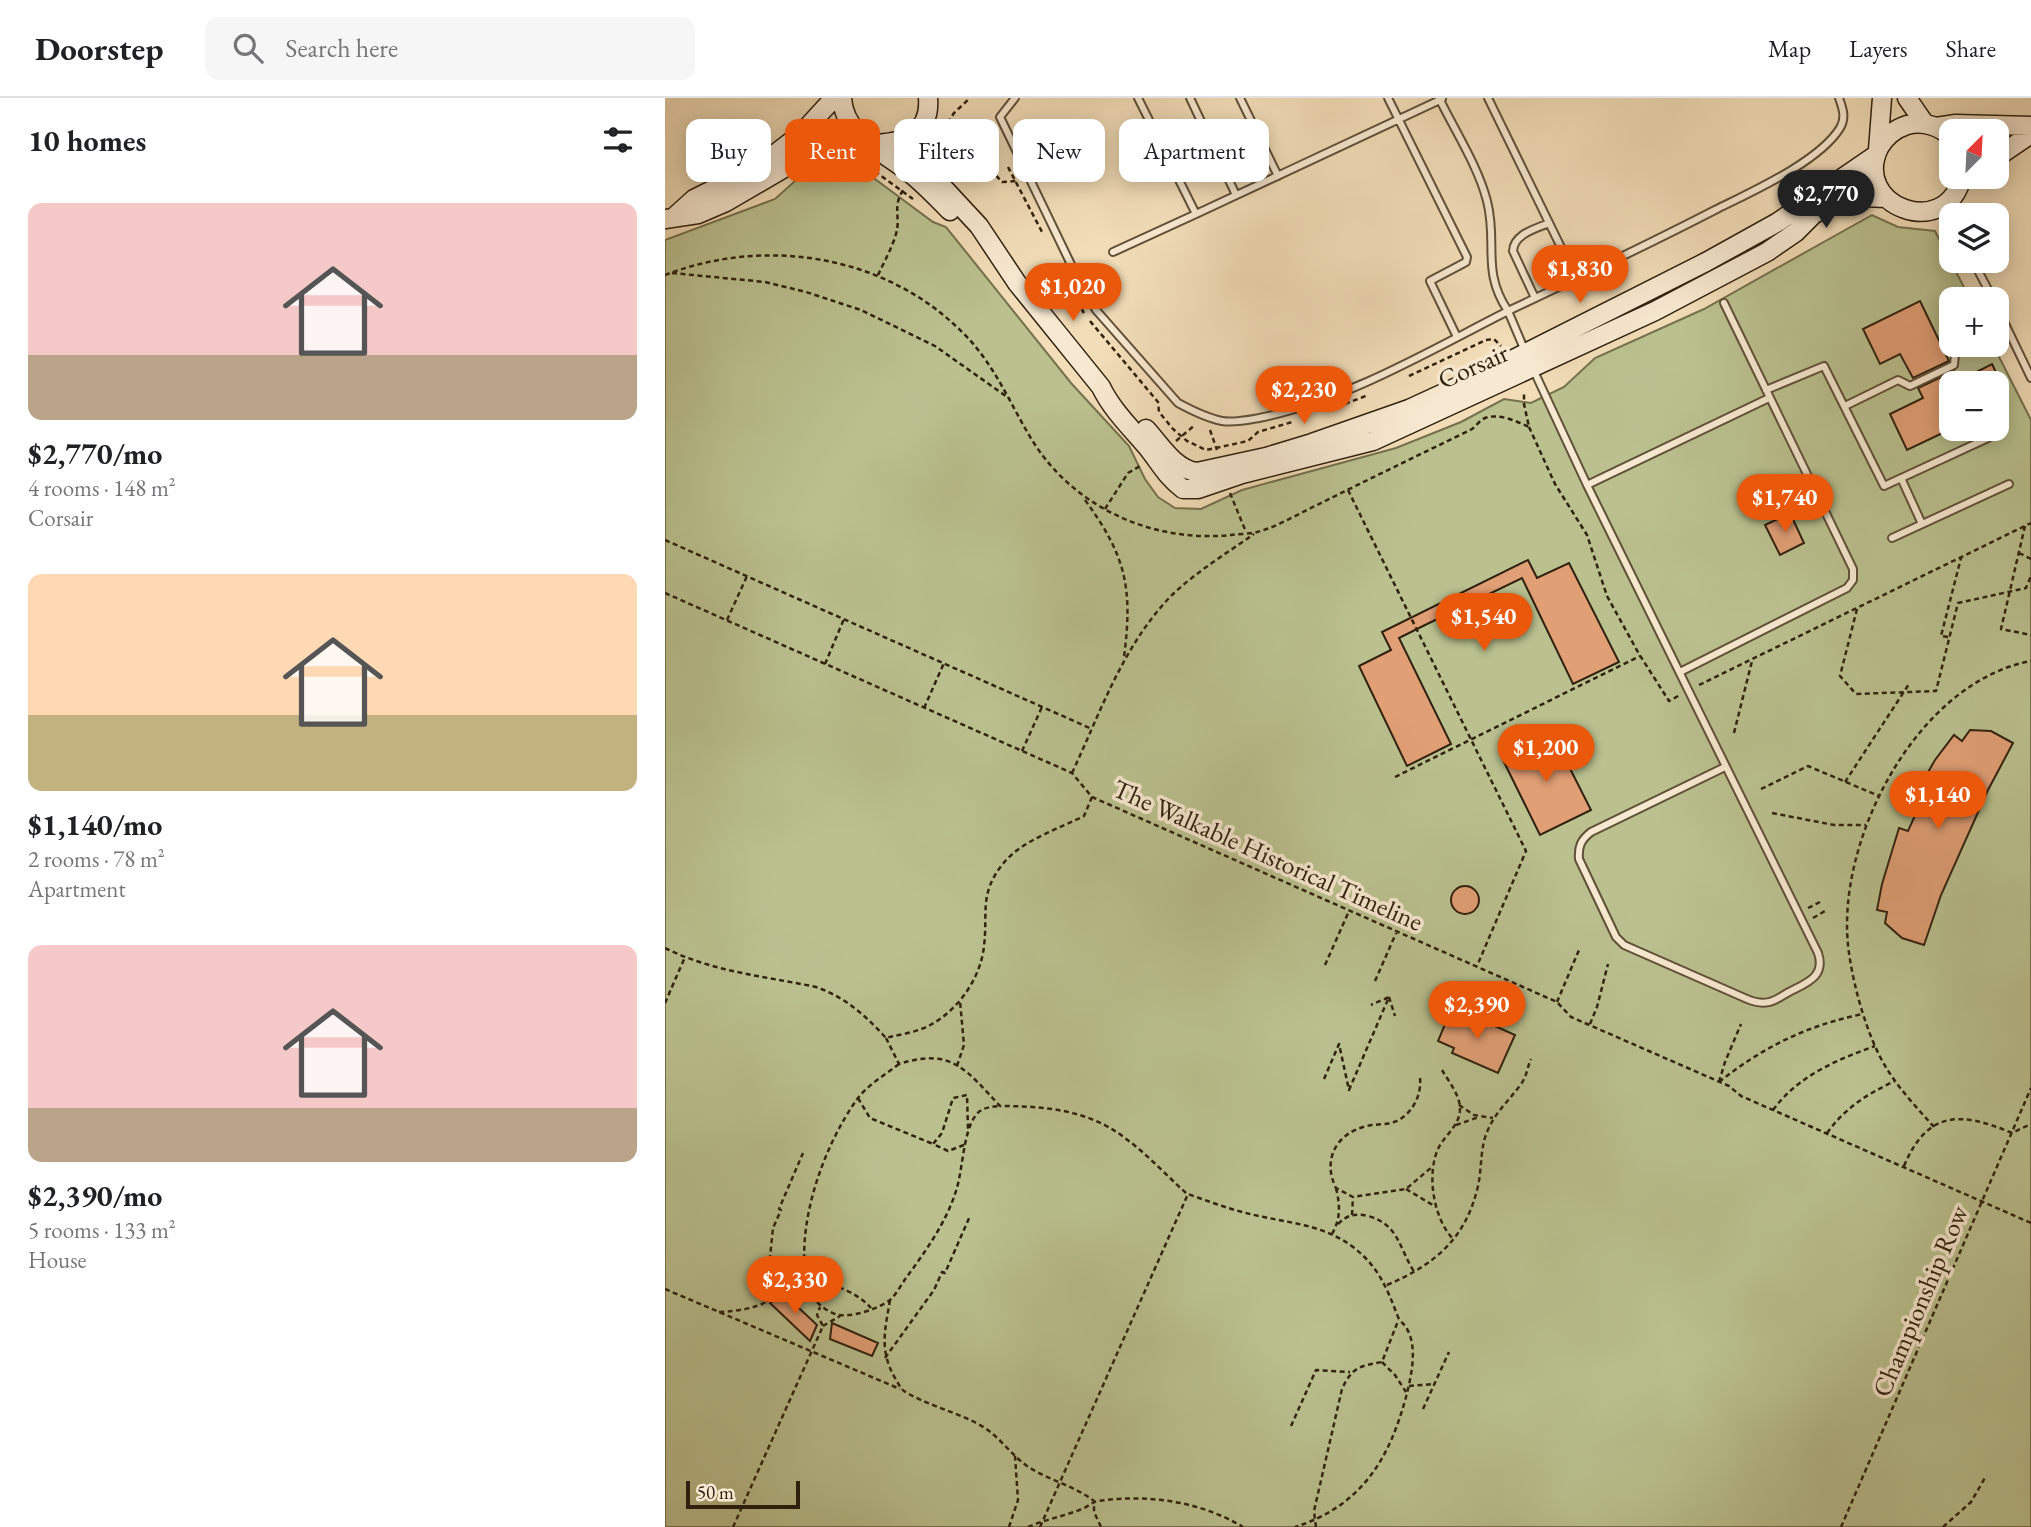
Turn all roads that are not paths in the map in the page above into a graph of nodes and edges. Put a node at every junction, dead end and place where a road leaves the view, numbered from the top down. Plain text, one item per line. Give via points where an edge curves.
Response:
1 (834, 98) edge
2 (842, 98) edge
3 (945, 98) edge
4 (1016, 98) edge
5 (1138, 98) edge
6 (1189, 98) edge
7 (1240, 98) edge
8 (1388, 98) edge
9 (1488, 98) edge
10 (1839, 98) edge
11 (1882, 98) edge
12 (1907, 98) edge
13 (1441, 99) edge
14 (927, 110) edge
15 (847, 119) edge
16 (1399, 119) junction
17 (1930, 125) junction
18 (2031, 126) edge
19 (1939, 131) edge
20 (2031, 134) edge
21 (880, 142) edge
22 (2009, 149) edge
23 (880, 151) edge
24 (1877, 152) junction
25 (785, 168) edge
26 (1278, 176) junction
27 (1236, 195) junction
28 (1886, 198) junction
29 (1939, 211) edge
30 (1196, 214) junction
31 (669, 218) edge
32 (1549, 222) junction
33 (1113, 252) dead end
34 (1576, 278) junction
35 (1017, 283) junction
36 (1535, 298) junction
37 (1724, 303) dead end
38 (1509, 311) junction
39 (2009, 332) edge
40 (1457, 337) junction
41 (1955, 357) edge
42 (1529, 361) junction
43 (2031, 378) edge
44 (1766, 390) junction
45 (1769, 398) junction
46 (1845, 407) junction
47 (1981, 441) edge
48 (1901, 478) junction
49 (2009, 484) dead end
50 (1587, 485) junction
51 (1922, 524) junction
52 (1892, 538) dead end
53 (1679, 673) junction
54 (1725, 766) junction

1 - 31 street via 802,134 758,167
2 - 15 street, Corsair
3 - 14 street
4 - 40 lane via 1000,117 1077,279 1095,310 1178,403 1189,409 1223,422 1294,409 1333,396
5 - 30 lane
6 - 27 lane
7 - 26 lane
8 - 16 lane
9 - 32 lane
10 - 34 lane via 1844,111 1839,130 1790,171
11 - 24 street
12 - 17 street
13 - 16 lane
13 - 38 lane via 1482,185 1489,210 1493,280
14 - 21 street via 919,130 908,138
14 - 35 street, Corsair via 926,162 979,226
16 - 26 lane
16 - 40 lane via 1467,257 1466,262 1430,281
17 - 18 street, Corsair
17 - 19 street
17 - 24 street, Corsair via 1902,127
20 - 22 street
23 - 35 street, Corsair via 960,220
24 - 28 street via 1875,176
24 - 42 street, Corsair via 1778,222
25 - 31 street via 743,194 698,214
26 - 27 lane
27 - 30 lane
28 - 29 street via 1908,211
28 - 42 street, Corsair via 1839,202 1814,214 1767,252 1655,311
30 - 33 lane
32 - 34 lane
32 - 36 lane via 1513,243
34 - 36 lane
35 - 42 street, Corsair via 1101,387 1108,402 1183,489 1198,489 1373,440
36 - 38 lane
37 - 44 lane
38 - 40 lane
38 - 42 lane
39 - 43 lane
41 - 46 lane via 1954,365 1910,386 1898,380
42 - 50 lane
44 - 45 lane
44 - 46 lane via 1824,366
45 - 50 lane
45 - 53 lane via 1853,569 1853,580
46 - 48 lane via 1884,486
47 - 48 lane
48 - 51 lane
49 - 51 lane
50 - 53 lane
51 - 52 lane
53 - 54 lane
54 - 54 lane via 1591,832 1582,839 1579,859 1624,945 1747,999 1769,1002 1813,979 1821,962

